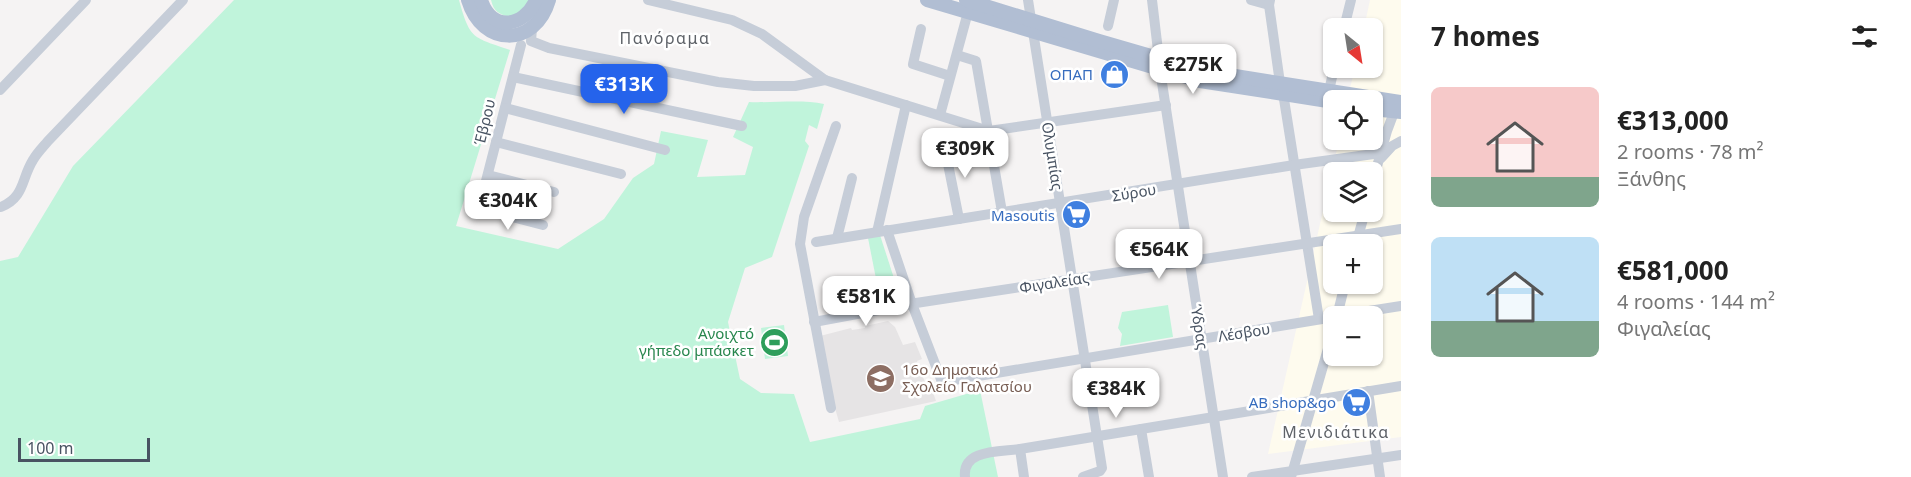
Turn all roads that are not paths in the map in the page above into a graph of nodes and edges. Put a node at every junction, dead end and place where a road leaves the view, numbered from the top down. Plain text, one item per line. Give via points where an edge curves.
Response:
1 (86, 0) edge
2 (183, 0) edge
3 (468, 0) edge
4 (481, 0) edge
5 (536, 0) edge
6 (549, 0) edge
7 (648, 0) edge
8 (927, 0) edge
9 (1028, 0) edge
10 (1114, 0) edge
11 (1152, 0) edge
12 (1251, 0) edge
13 (1350, 0) edge
14 (1272, 2) edge
15 (967, 6) edge
16 (1346, 18) edge
17 (1032, 26) junction
18 (1108, 26) dead end
19 (921, 29) dead end
20 (508, 36) junction
21 (528, 38) junction
22 (957, 55) junction
23 (1160, 64) junction
24 (950, 76) junction
25 (513, 77) junction
26 (825, 80) junction
27 (1281, 88) junction
28 (0, 90) edge
29 (1323, 95) edge
30 (1383, 103) edge
31 (906, 105) junction
32 (1166, 105) junction
33 (1399, 105) edge
34 (1383, 107) edge
35 (505, 108) junction
36 (940, 115) junction
37 (1047, 123) junction
38 (742, 126) dead end
39 (836, 126) dead end
40 (989, 131) junction
41 (1401, 141) edge
42 (496, 142) junction
43 (944, 144) dead end
44 (665, 150) dead end
45 (1381, 153) junction
46 (1378, 162) edge
47 (1379, 162) edge
48 (1294, 165) junction
49 (621, 174) dead end
50 (488, 175) junction
51 (852, 178) dead end
52 (1178, 185) junction
53 (554, 192) dead end
54 (1060, 203) junction
55 (0, 208) edge
56 (1002, 212) junction
57 (959, 219) junction
58 (543, 225) dead end
59 (1401, 229) edge
60 (882, 231) junction
61 (1381, 234) edge
62 (837, 238) junction
63 (816, 242) dead end
64 (1323, 242) edge
65 (1307, 243) junction
66 (1190, 261) junction
67 (1072, 279) junction
68 (912, 304) junction
69 (1401, 306) edge
70 (1383, 309) edge
71 (1320, 319) junction
72 (1323, 319) edge
73 (814, 321) junction
74 (1202, 339) junction
75 (1085, 358) junction
76 (1323, 366) edge
77 (1401, 386) edge
78 (1368, 391) junction
79 (1314, 400) junction
80 (831, 408) dead end
81 (1214, 417) junction
82 (1141, 429) junction
83 (1097, 437) junction
84 (1020, 449) junction
85 (1401, 456) edge
86 (1378, 459) junction
87 (1292, 474) edge
88 (965, 477) edge
89 (1024, 477) edge
90 (1083, 477) edge
91 (1149, 477) edge
92 (1223, 477) edge
93 (1252, 477) edge
94 (1380, 477) edge

1 - 28 street
2 - 55 street via 48,141 32,162 19,193
3 - 20 main road via 478,22
4 - 5 main road via 493,18 512,23 525,17
6 - 21 main road, Έβρου
7 - 26 street via 732,20 762,34
8 - 15 main road
9 - 17 street, Ολυμπίας
10 - 18 street
11 - 23 street, Ύδρας
12 - 14 street
13 - 16 street
14 - 27 street
15 - 17 main road
15 - 22 street
17 - 23 main road
17 - 37 street, Ολυμπίας
19 - 24 street via 913,64
20 - 21 street
20 - 21 main road via 519,34
21 - 25 street, Έβρου
21 - 26 street via 549,48 717,82 795,86
22 - 24 street
22 - 40 street via 976,61
23 - 27 main road via 1200,81
23 - 32 street, Ύδρας
24 - 36 street
25 - 35 street, Έβρου
25 - 38 street
26 - 31 street
27 - 29 main road
27 - 48 street
30 - 33 main road
31 - 36 street
31 - 60 street
32 - 37 street
32 - 52 street, Ύδρας
33 - 34 main road
33 - 45 street
35 - 42 street, Έβρου
35 - 44 street
36 - 40 street
37 - 40 street
37 - 54 street, Ολυμπίας
39 - 73 street via 804,217 800,244
40 - 56 street
41 - 47 street
42 - 49 street
42 - 50 street, Έβρου
43 - 57 street
45 - 46 street
45 - 48 street, Σύρου
48 - 52 street, Σύρου
48 - 65 street
50 - 53 street
50 - 58 street, Έβρου via 479,208
51 - 62 street
52 - 54 street, Σύρου
52 - 66 street, Ύδρας
54 - 56 street, Σύρου
54 - 67 street, Ολυμπίας
56 - 57 street, Σύρου
57 - 60 street, Σύρου
59 - 61 street, Φιγαλείας
60 - 62 street, Σύρου
60 - 68 street
62 - 63 street, Σύρου
64 - 65 street, Φιγαλείας
65 - 66 street, Φιγαλείας
65 - 71 street
66 - 67 street, Φιγαλείας
66 - 74 street, Ύδρας
67 - 68 street, Φιγαλείας
67 - 75 street, Ολυμπίας
68 - 73 street, Φιγαλείας
68 - 75 street, Λέσβου via 942,382
69 - 70 street, Λέσβου
71 - 72 street, Λέσβου
71 - 74 street, Λέσβου
73 - 80 street
74 - 75 street, Λέσβου
74 - 81 street, Ύδρας
75 - 83 street, Ολυμπίας
76 - 79 street
77 - 78 street
78 - 79 street
78 - 86 street
79 - 81 street
79 - 87 street
81 - 82 street
81 - 92 street, Ύδρας
82 - 83 street
82 - 91 street
83 - 84 street
83 - 90 street, Ολυμπίας via 1102,468
84 - 88 street via 973,457 966,465
84 - 89 street
85 - 86 street
86 - 87 street
86 - 94 street
87 - 93 street

